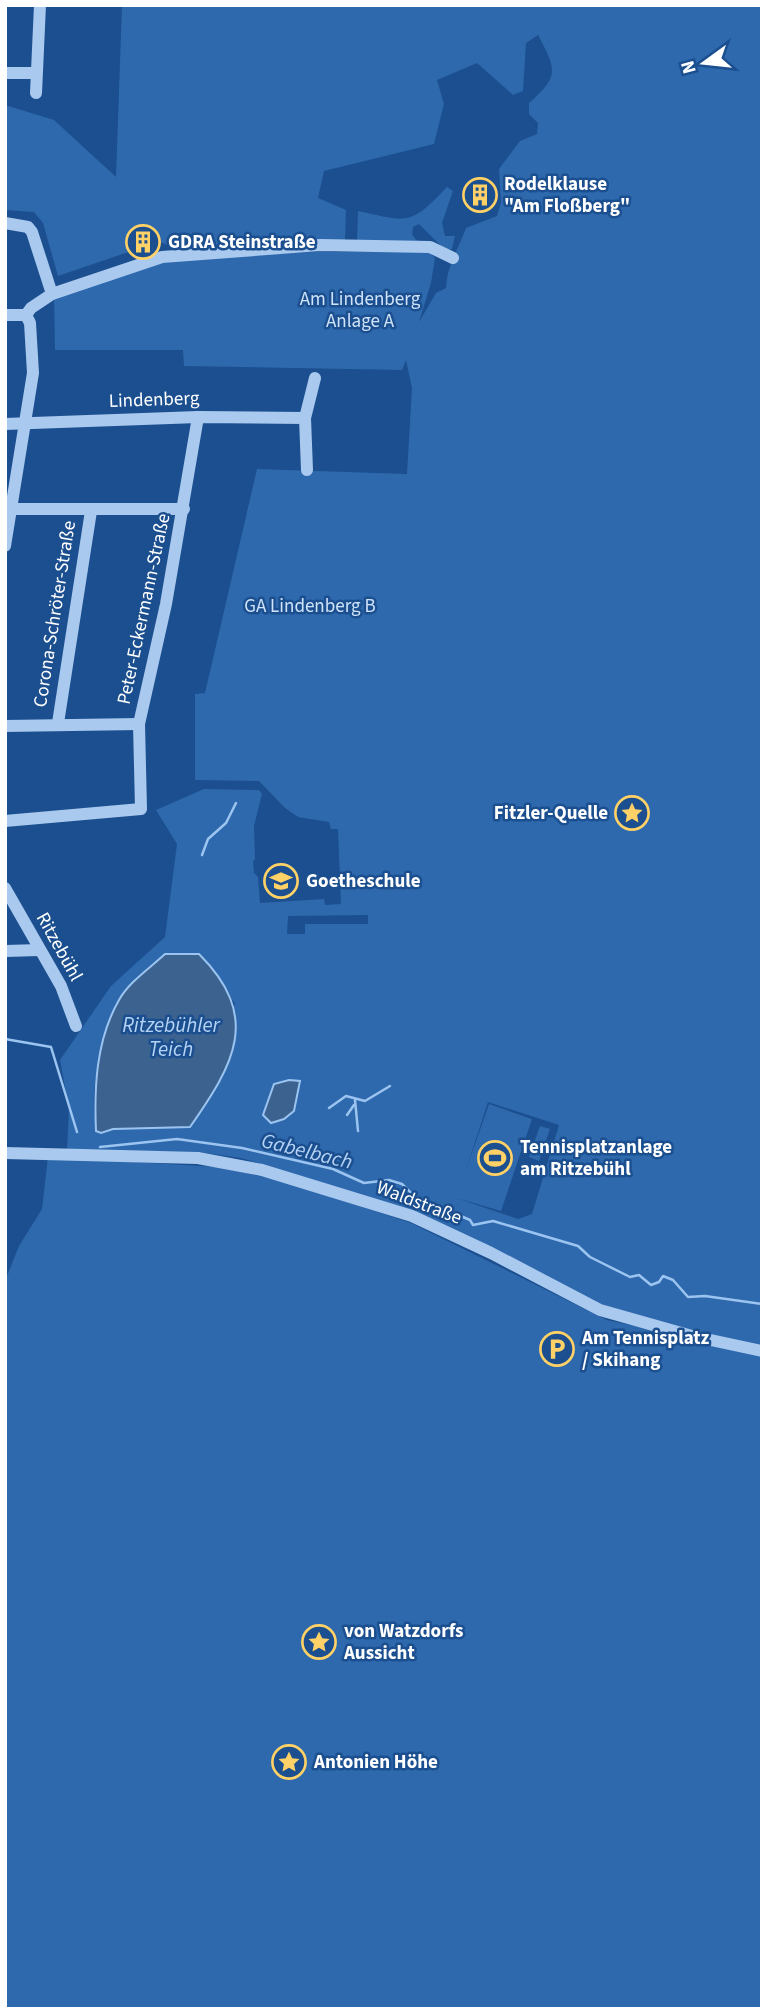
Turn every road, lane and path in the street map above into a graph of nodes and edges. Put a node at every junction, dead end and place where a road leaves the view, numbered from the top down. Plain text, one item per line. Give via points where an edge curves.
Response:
1 (40, 5) edge
2 (5, 73) edge
3 (36, 73) junction
4 (36, 93) dead end
5 (5, 223) edge
6 (453, 258) dead end
7 (52, 294) junction
8 (5, 315) edge
9 (26, 315) junction
10 (315, 377) dead end
11 (198, 417) junction
12 (305, 418) junction
13 (5, 424) edge
14 (24, 424) junction
15 (307, 470) dead end
16 (12, 509) junction
17 (184, 509) junction
18 (91, 511) junction
19 (5, 546) edge
20 (58, 723) junction
21 (139, 724) junction
22 (5, 726) edge
23 (5, 821) edge
24 (5, 888) edge
25 (40, 950) junction
26 (5, 951) edge
27 (76, 1026) dead end
28 (5, 1153) edge
29 (762, 1351) edge

1 - 3 street
2 - 3 street
3 - 4 street
5 - 7 street via 32,232
6 - 7 street via 430,247 320,245 162,257
7 - 9 street
8 - 9 street
9 - 14 street via 33,373
10 - 12 street
11 - 12 street, Lindenberg
11 - 14 street, Lindenberg
11 - 17 street, Peter-Eckermann-Straße
12 - 15 street
13 - 14 street, Lindenberg
14 - 16 street
16 - 18 street, Corona-Schröter-Straße
16 - 19 street
17 - 18 street, Corona-Schröter-Straße
17 - 21 street, Peter-Eckermann-Straße
18 - 20 street, Corona-Schröter-Straße
20 - 21 street
20 - 22 street
21 - 23 street, Peter-Eckermann-Straße via 141,809
24 - 25 street, Ritzebühl
25 - 26 street
25 - 27 street, Ritzebühl via 61,986
28 - 29 street, Waldstraße via 198,1158 262,1170 412,1216 600,1310

